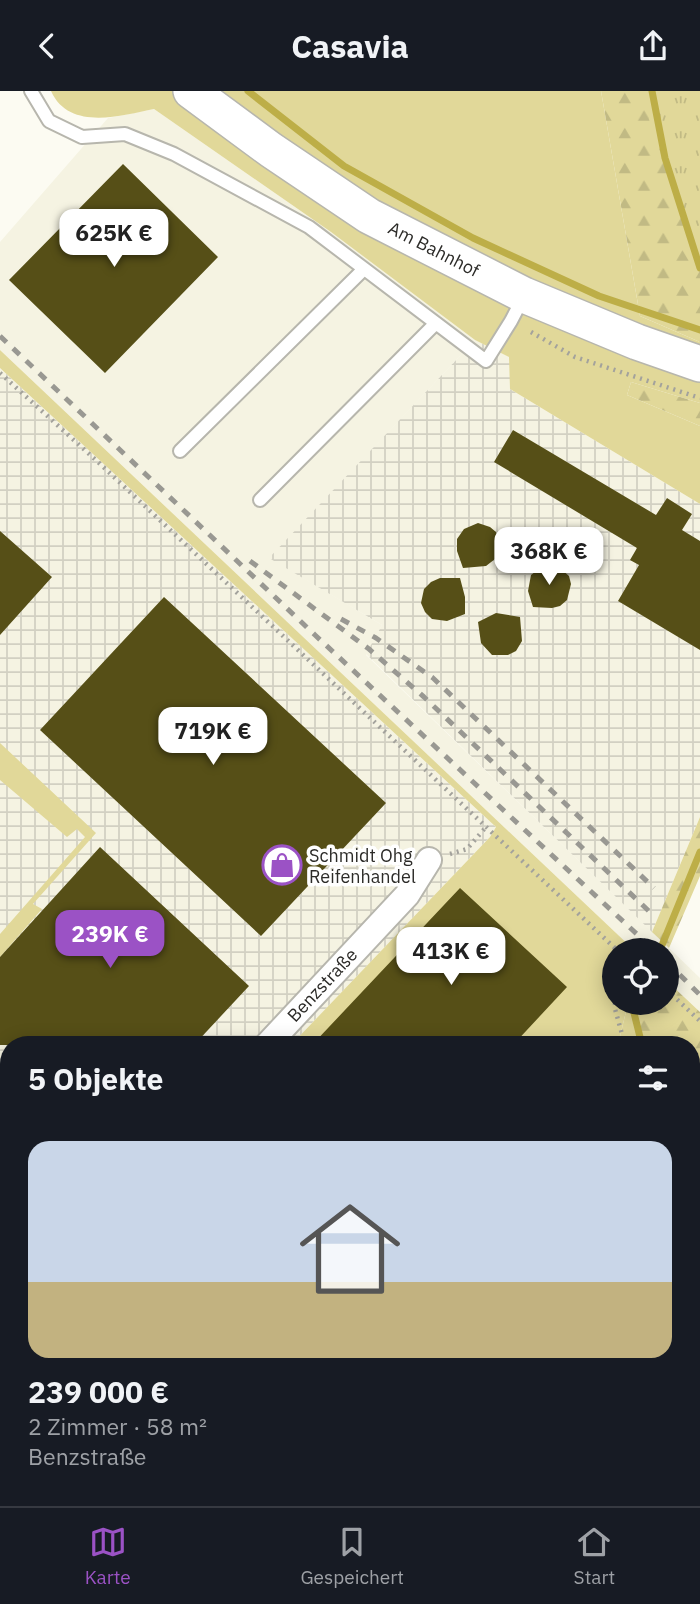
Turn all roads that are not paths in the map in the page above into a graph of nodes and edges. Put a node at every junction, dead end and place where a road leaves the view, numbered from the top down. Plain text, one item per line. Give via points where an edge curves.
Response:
1 (31, 91) edge
2 (191, 91) edge
3 (364, 269) junction
4 (518, 308) junction
5 (436, 323) junction
6 (700, 363) edge
7 (180, 451) dead end
8 (260, 500) dead end
9 (429, 860) road end
10 (275, 1036) edge

1 - 3 lane via 49,121 82,137 125,134 174,154 309,227
2 - 4 main road, Am Bahnhof via 369,216
3 - 5 lane
3 - 7 lane
4 - 5 lane via 486,361
4 - 6 main road, Am Bahnhof
5 - 8 lane
9 - 10 street, Benzstraße via 407,895

